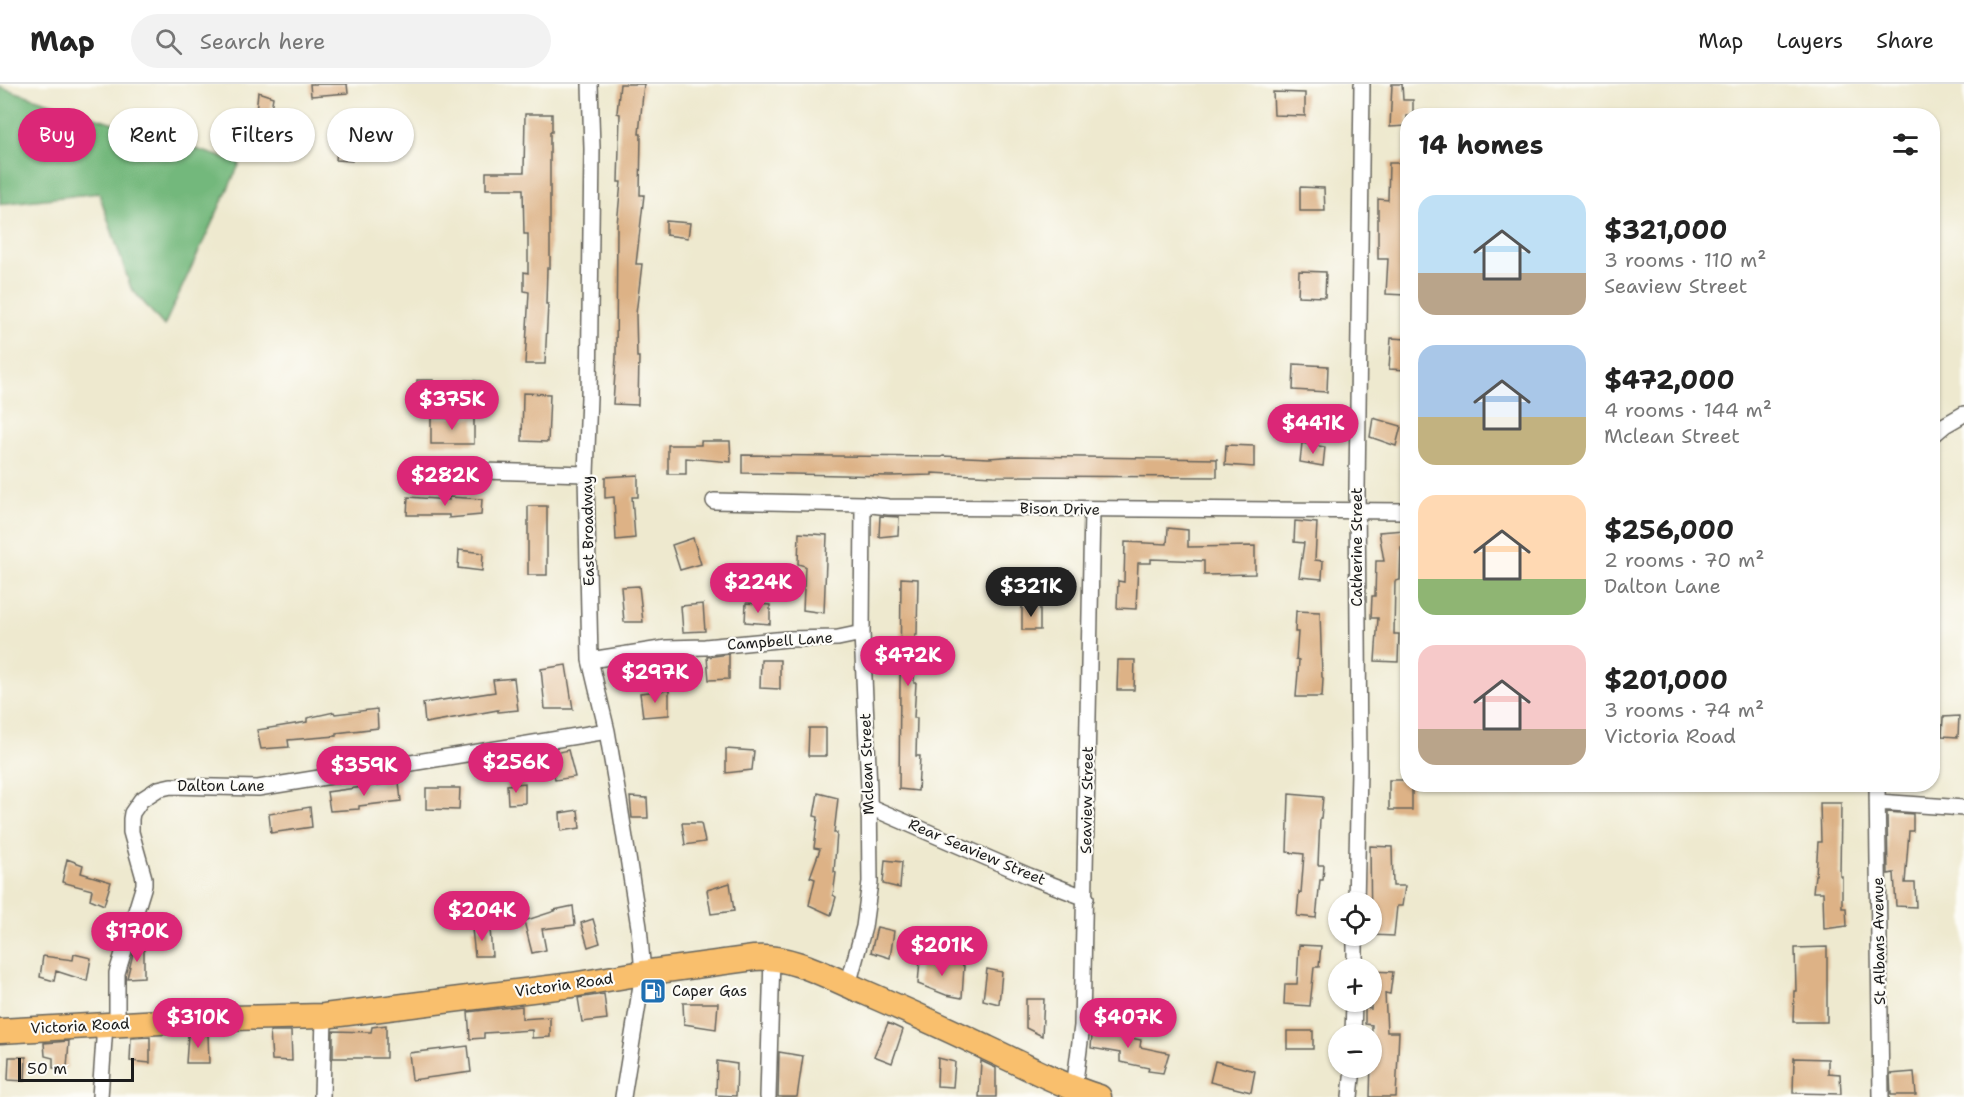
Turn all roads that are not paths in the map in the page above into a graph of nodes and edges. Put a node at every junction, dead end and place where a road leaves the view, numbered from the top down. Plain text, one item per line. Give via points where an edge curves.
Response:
1 (591, 84) edge
2 (1362, 84) edge
3 (1964, 414) edge
4 (1940, 429) edge
5 (412, 469) dead end
6 (586, 474) junction
7 (714, 501) dead end
8 (862, 504) junction
9 (1092, 510) junction
10 (1400, 511) edge
11 (1357, 512) junction
12 (862, 633) junction
13 (590, 660) junction
14 (607, 731) junction
15 (1877, 792) edge
16 (1878, 802) junction
17 (868, 806) junction
18 (1964, 808) edge
19 (1356, 892) edge
20 (1086, 898) junction
21 (772, 958) junction
22 (643, 973) junction
23 (848, 985) junction
24 (324, 1016) junction
25 (111, 1025) junction
26 (0, 1031) edge
27 (1352, 1078) edge
28 (1074, 1089) junction
29 (100, 1097) edge
30 (322, 1097) edge
31 (623, 1097) edge
32 (768, 1097) edge
33 (1099, 1097) edge
34 (1350, 1097) edge
35 (1881, 1097) edge

1 - 6 street, East Broadway
2 - 11 street, Catherine Street
3 - 4 street
5 - 6 street
6 - 13 street, East Broadway
7 - 8 street, Bison Drive
8 - 9 street, Bison Drive
8 - 12 street, Mclean Street
9 - 11 street, Bison Drive
9 - 20 street, Seaview Street
10 - 11 street, Bison Drive
11 - 19 street, Catherine Street
12 - 13 street, Campbell Lane via 838,638 667,648
12 - 17 street, Mclean Street
13 - 14 street, East Broadway
14 - 22 street, East Broadway
14 - 25 street, Dalton Lane via 258,788 171,786 152,791 136,805 131,819 144,885 117,973
15 - 16 street, St Albans Avenue
16 - 18 street
16 - 35 street, St Albans Avenue
17 - 20 street, Rear Seaview Street
17 - 23 street, Mclean Street via 870,882 864,927
20 - 28 street, Seaview Street via 1082,1039
21 - 22 main road, Victoria Road
21 - 23 main road, Victoria Road
21 - 32 street
22 - 24 main road, Victoria Road via 572,986
22 - 31 street, East Broadway
23 - 28 main road, Victoria Road
24 - 25 main road, Victoria Road
24 - 30 street
25 - 26 main road, Victoria Road
25 - 29 street
27 - 34 street
28 - 33 main road, Victoria Road

